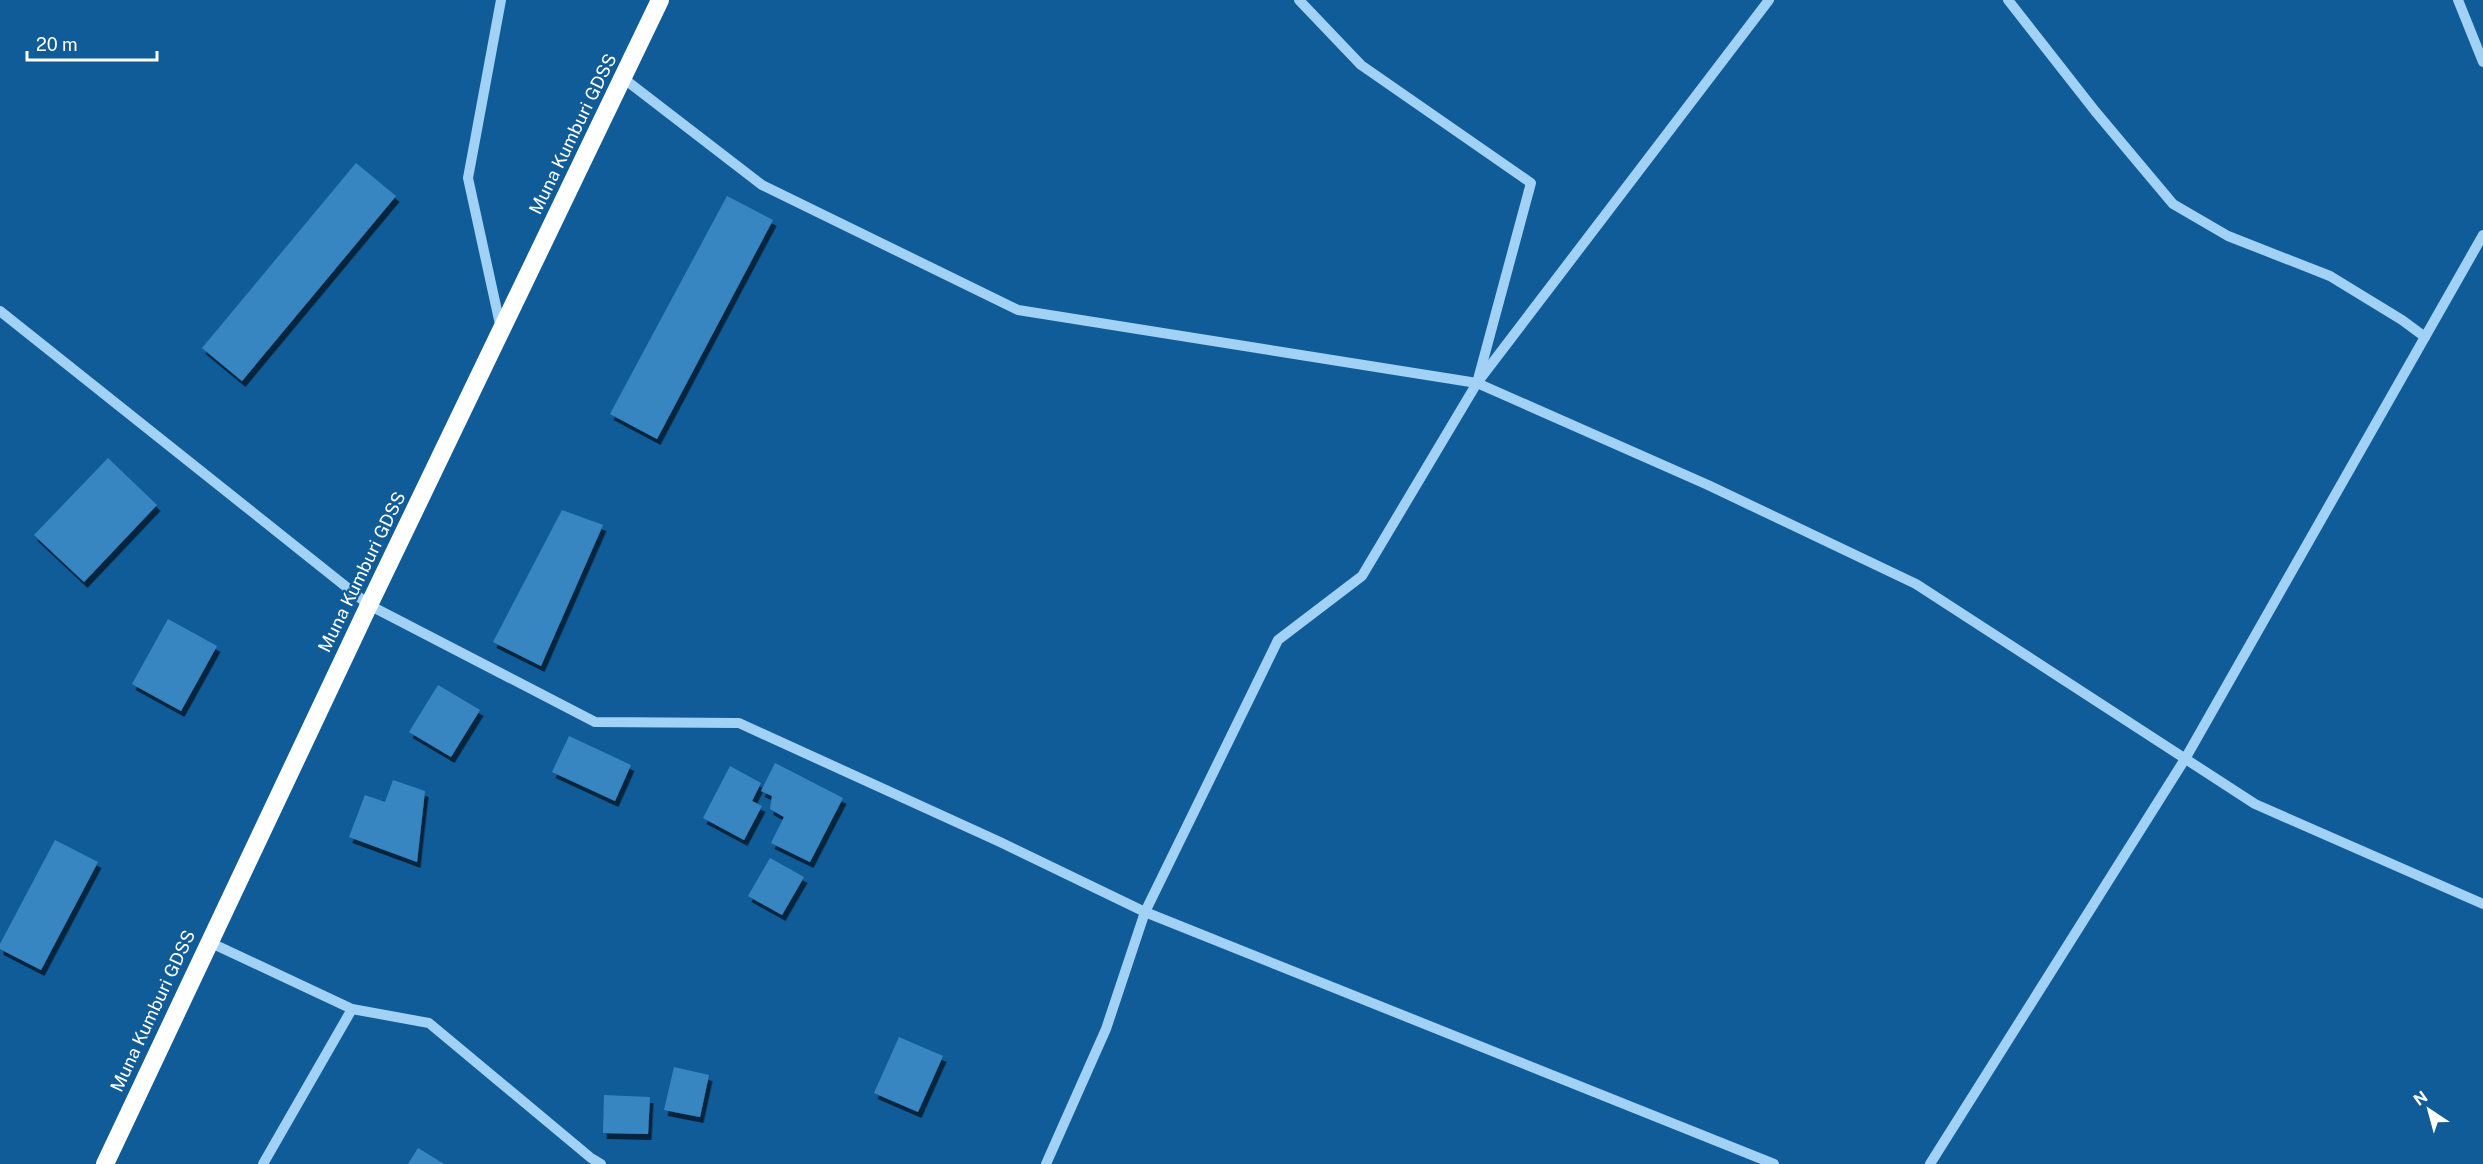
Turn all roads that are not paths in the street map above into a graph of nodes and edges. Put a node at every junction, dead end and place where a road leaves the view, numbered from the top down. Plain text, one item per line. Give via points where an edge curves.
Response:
1 (501, 0) edge
2 (660, 0) edge
3 (1299, 0) edge
4 (1769, 0) edge
5 (2008, 0) edge
6 (2458, 0) edge
7 (2483, 62) edge
8 (623, 78) junction
9 (2483, 235) edge
10 (0, 311) edge
11 (501, 331) junction
12 (2425, 337) junction
13 (1477, 384) junction
14 (369, 605) junction
15 (2185, 759) junction
16 (2483, 904) edge
17 (1145, 912) junction
18 (209, 942) junction
19 (352, 1009) junction
20 (105, 1164) edge
21 (263, 1164) edge
22 (601, 1164) edge
23 (1046, 1164) edge
24 (1774, 1164) edge
25 (1930, 1164) edge

1 - 11 street via 468,178
2 - 8 highway, Muna Kumburi GDSS
3 - 13 street via 1361,65 1531,183
4 - 13 street
5 - 12 street via 2173,204 2228,237 2330,276
6 - 7 street
8 - 11 highway, Muna Kumburi GDSS
8 - 13 street via 762,185 1018,310
9 - 12 street
10 - 14 street
11 - 14 highway, Muna Kumburi GDSS
12 - 15 street
13 - 15 street via 1708,485 1916,584
13 - 17 street via 1362,576 1278,640
14 - 17 street via 595,722 739,723
14 - 18 highway, Muna Kumburi GDSS
15 - 16 street via 2255,804
15 - 25 street
17 - 23 street via 1106,1029
17 - 24 street
18 - 19 street
18 - 20 highway, Muna Kumburi GDSS
19 - 21 street
19 - 22 street via 429,1023

